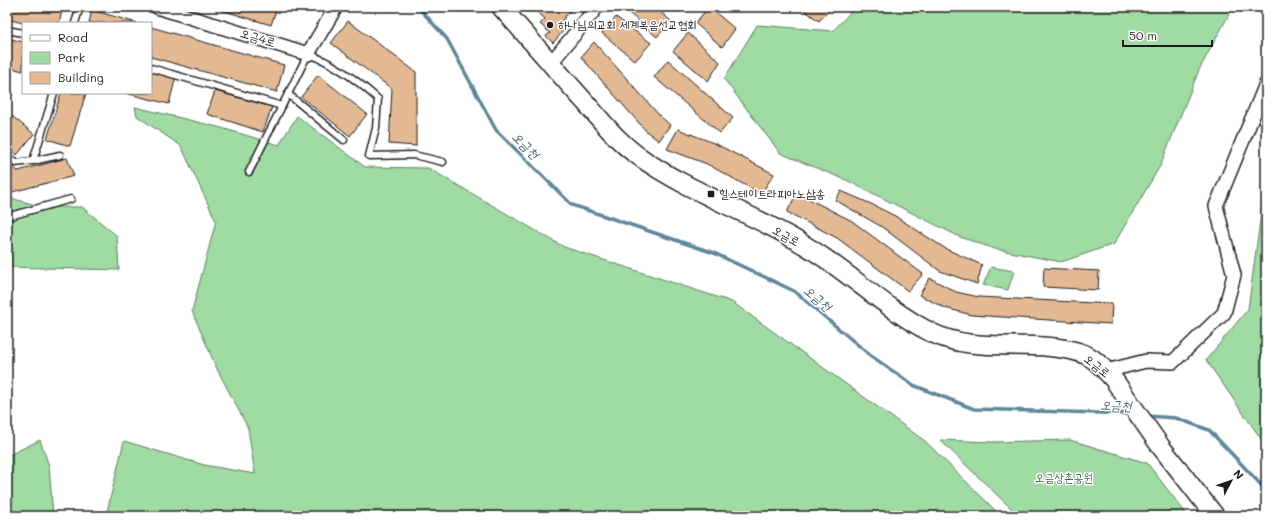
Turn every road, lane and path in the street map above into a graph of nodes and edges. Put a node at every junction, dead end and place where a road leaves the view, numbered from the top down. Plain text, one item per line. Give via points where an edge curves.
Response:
1 (80, 7) edge
2 (157, 7) edge
3 (336, 7) edge
4 (501, 7) edge
5 (596, 7) edge
6 (76, 22) edge
7 (7, 30) edge
8 (22, 33) edge
9 (308, 54) junction
10 (550, 64) junction
11 (152, 68) edge
12 (1266, 84) edge
13 (54, 94) edge
14 (288, 94) junction
15 (282, 106) junction
16 (344, 140) dead end
17 (60, 154) dead end
18 (7, 156) edge
19 (33, 161) junction
20 (443, 162) dead end
21 (249, 172) dead end
22 (71, 199) dead end
23 (9, 214) edge
24 (1110, 375) junction
25 (1215, 516) edge

1 - 6 lane
2 - 9 street, 오금4로
3 - 9 street
4 - 10 street, 오금로
5 - 10 street
7 - 8 lane
9 - 14 lane
9 - 20 lane via 318,57 362,84 378,99 376,128 369,156 414,156
10 - 24 street, 오금로 via 610,131 635,154 660,171 816,253 892,310 930,332 958,343 977,346 1030,345 1061,348 1086,355
11 - 15 lane
12 - 24 street via 1216,206 1234,275 1224,313 1174,362 1146,360
13 - 19 lane
14 - 15 lane
14 - 16 lane
15 - 21 lane
17 - 19 lane
18 - 19 lane via 15,163
22 - 23 lane
24 - 25 street, 오금로

